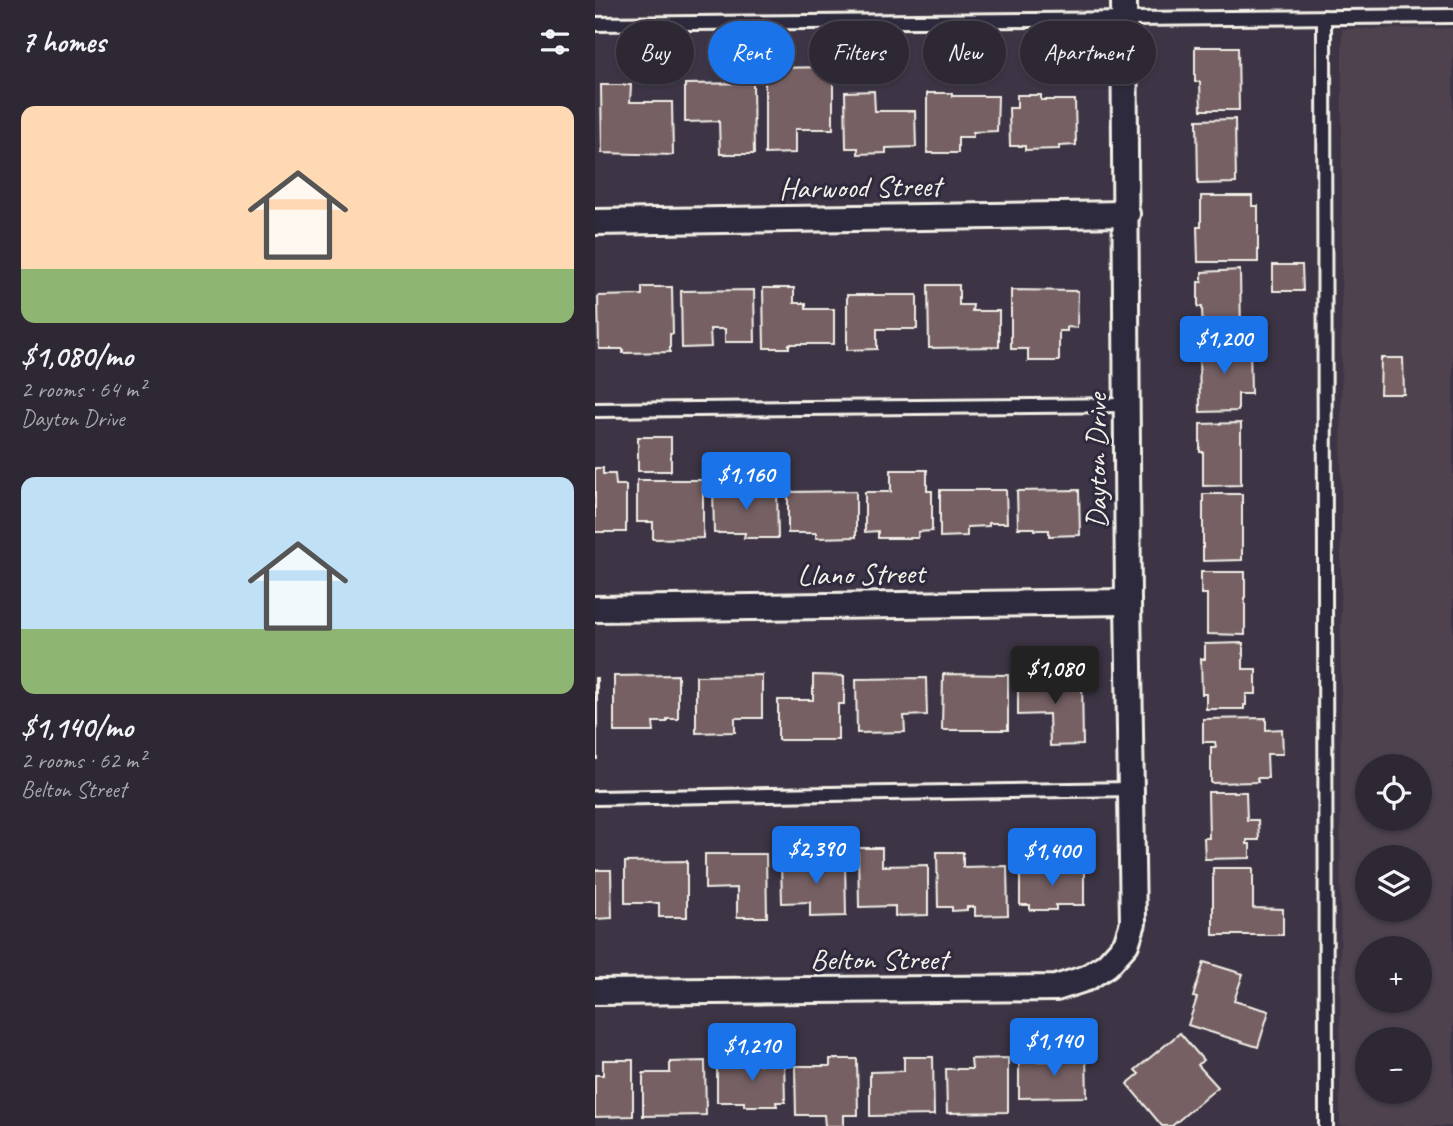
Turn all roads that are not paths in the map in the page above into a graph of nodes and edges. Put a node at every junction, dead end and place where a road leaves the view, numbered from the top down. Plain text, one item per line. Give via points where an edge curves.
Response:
1 (1124, 9) edge
2 (1324, 16) junction
3 (1453, 16) edge
4 (595, 24) edge
5 (1127, 214) junction
6 (595, 222) edge
7 (1128, 405) junction
8 (595, 410) edge
9 (1128, 602) junction
10 (595, 609) edge
11 (1132, 789) junction
12 (595, 798) edge
13 (1133, 923) joint
14 (595, 992) edge
15 (1326, 1126) edge

1 - 2 lane
1 - 4 lane
1 - 5 street, Dayton Drive
2 - 3 lane
2 - 15 lane
5 - 6 street, Harwood Street
5 - 7 street, Dayton Drive
7 - 8 lane
7 - 9 street, Dayton Drive
9 - 10 street, Llano Street
9 - 11 street, Dayton Drive
11 - 12 lane
11 - 13 street, Dayton Drive
13 - 14 street, Belton Street via 1126,944 1107,965 1087,978 1056,988

